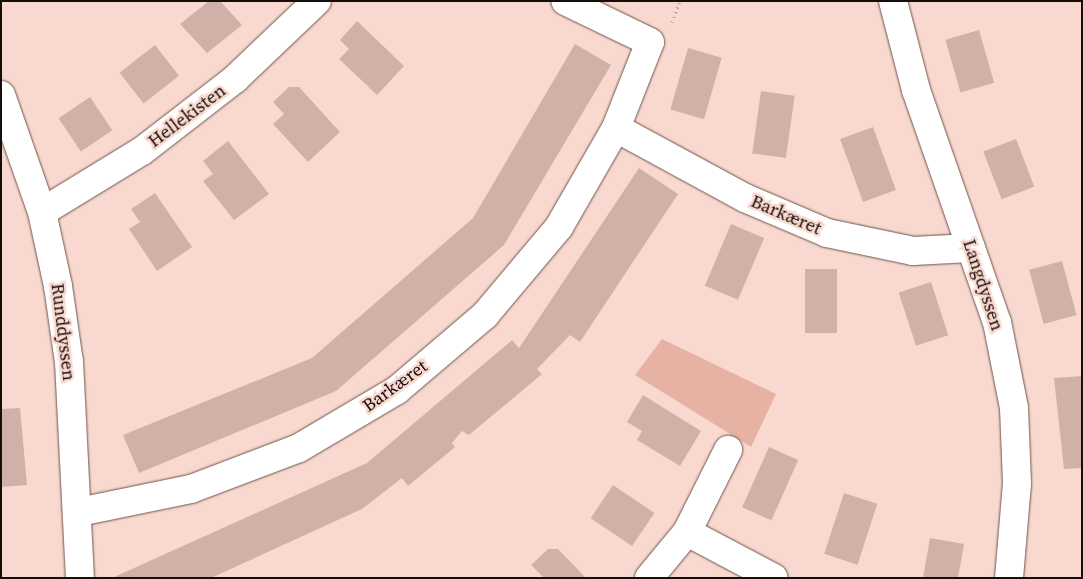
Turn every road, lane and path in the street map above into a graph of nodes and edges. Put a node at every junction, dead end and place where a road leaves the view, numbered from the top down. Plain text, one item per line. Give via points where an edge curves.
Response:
1 (317, 1) edge
2 (565, 1) edge
3 (893, 1) edge
4 (1, 95) edge
5 (616, 128) junction
6 (42, 212) junction
7 (971, 248) junction
8 (728, 450) dead end
9 (79, 512) junction
10 (688, 532) junction
11 (80, 578) edge
12 (649, 578) edge
13 (774, 578) edge
14 (1009, 578) edge

1 - 6 street, Hellekisten via 235,79 150,145
2 - 5 street, Barkæret via 650,42
3 - 7 street, Langdyssen via 916,90
4 - 6 street, Runddyssen
5 - 7 street, Barkæret via 745,198 827,233 912,251
5 - 9 street, Barkæret via 552,234 485,315 397,390 299,448 200,486
6 - 9 street, Runddyssen via 58,286 69,362
7 - 14 street, Langdyssen via 997,322 1014,408 1017,483
8 - 10 street
9 - 11 street, Runddyssen
10 - 12 street
10 - 13 street

